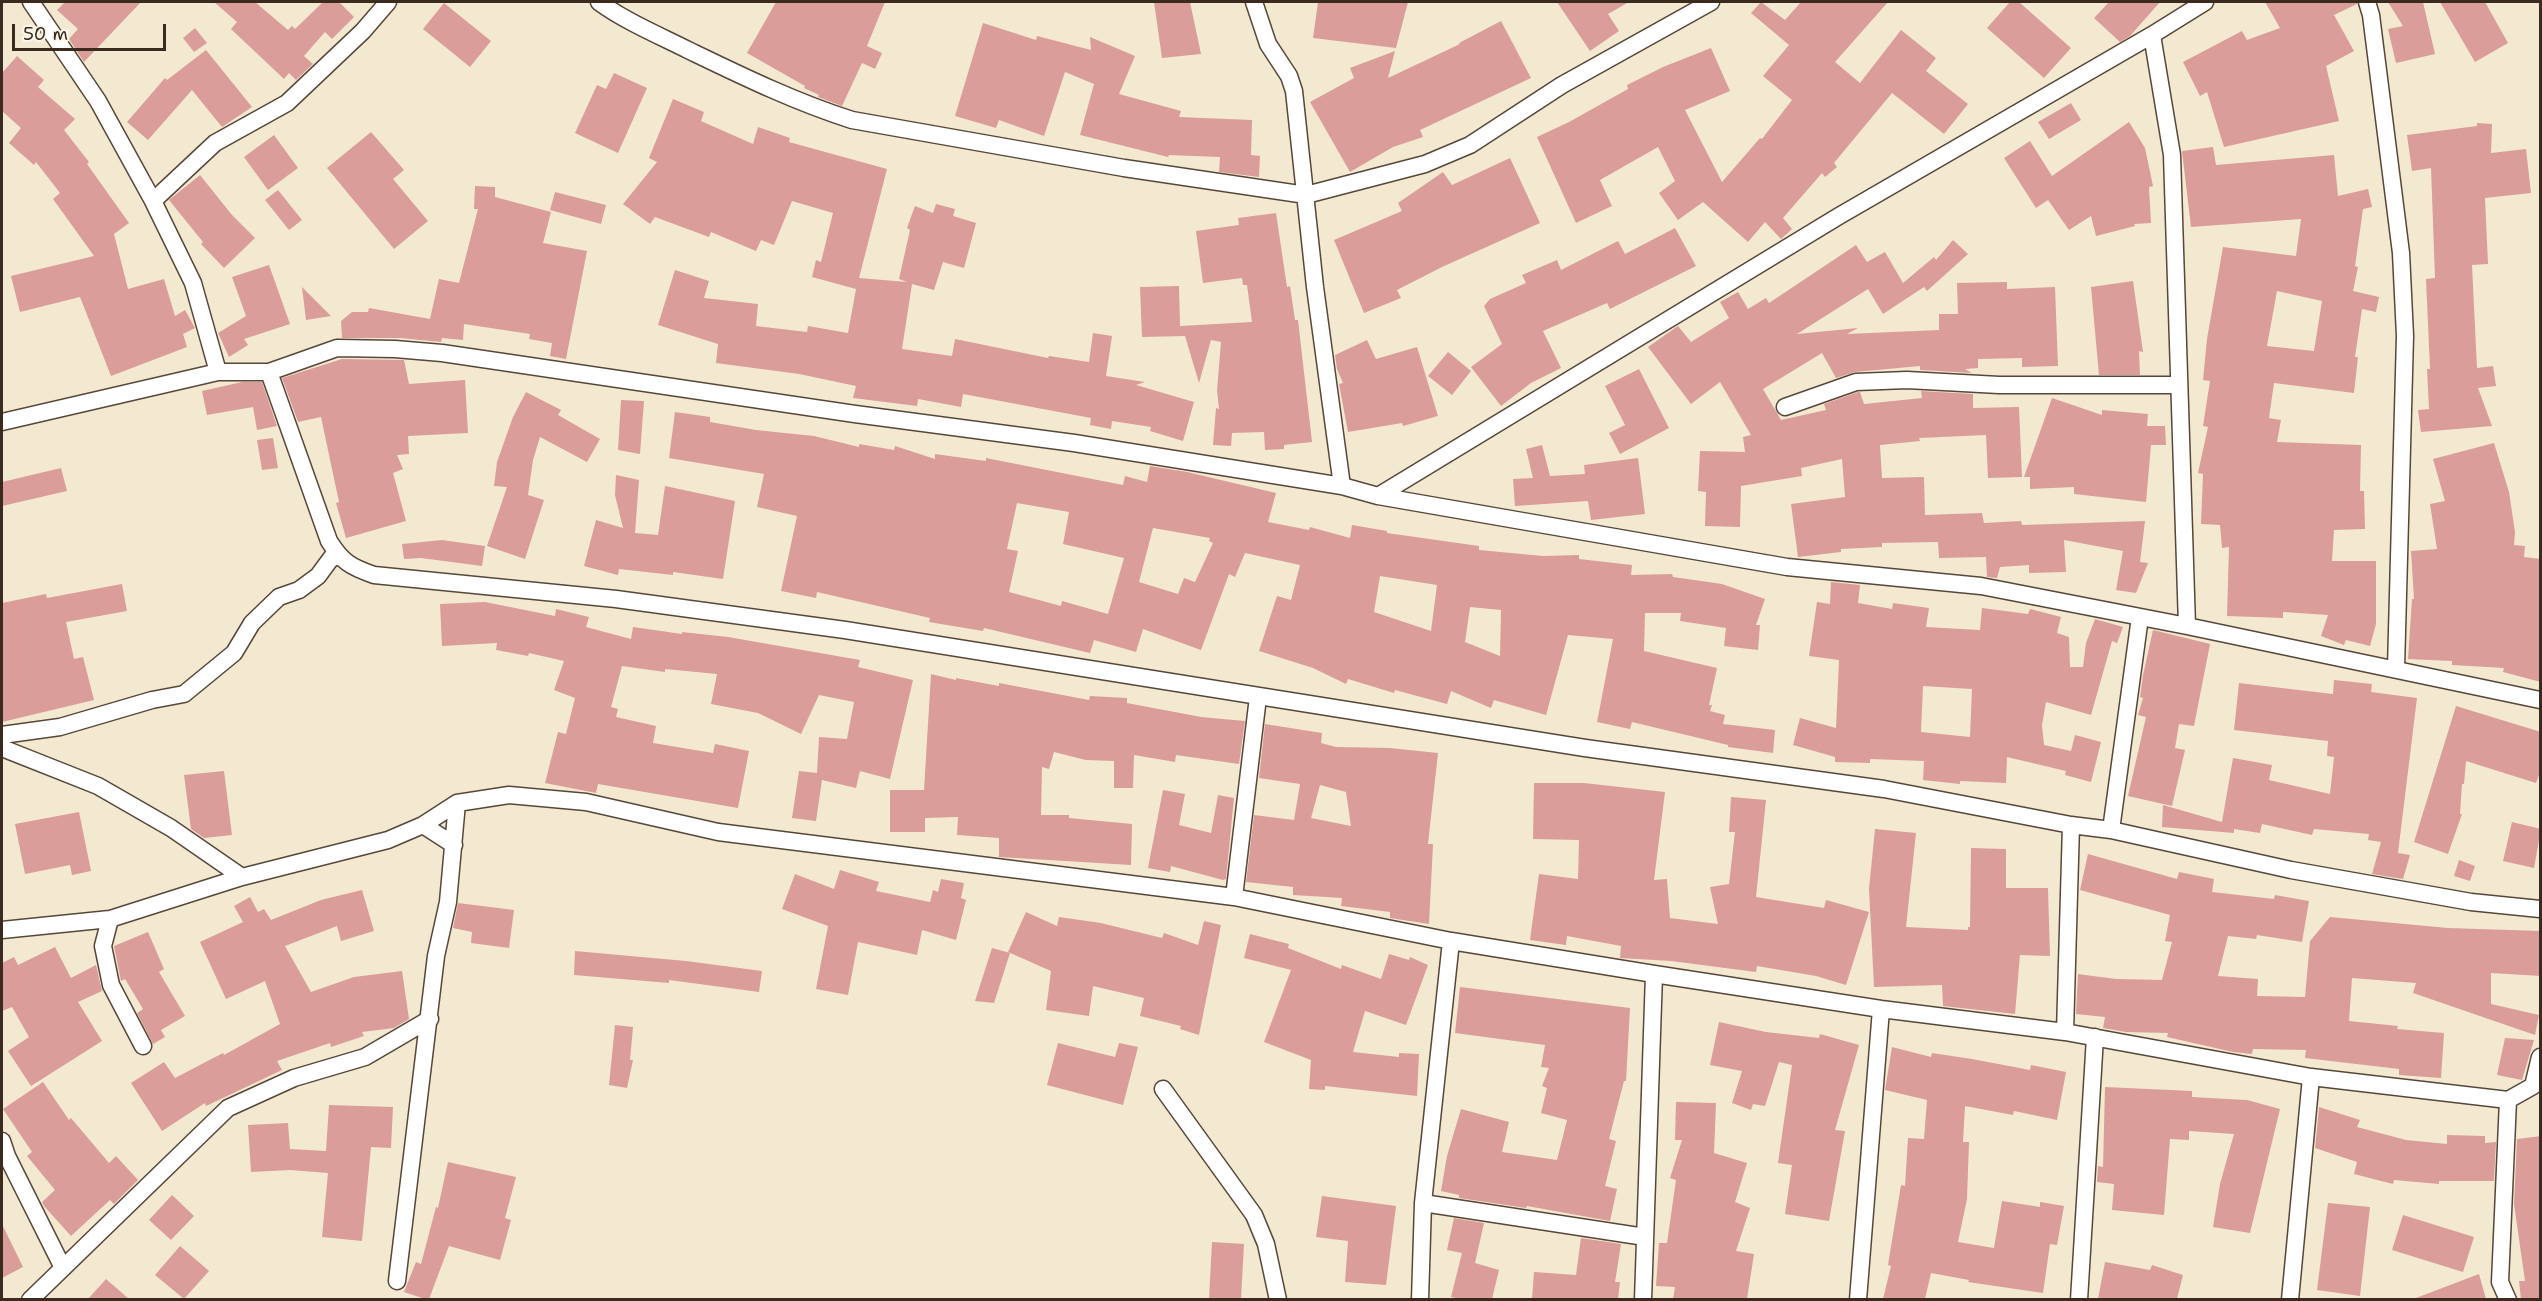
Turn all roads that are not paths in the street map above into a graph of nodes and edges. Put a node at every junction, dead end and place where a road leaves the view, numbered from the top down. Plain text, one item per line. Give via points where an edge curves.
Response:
1 (31, 2) edge
2 (599, 2) edge
3 (1254, 2) edge
4 (1711, 2) edge
5 (2205, 2) edge
6 (2367, 2) edge
7 (383, 4) edge
8 (2152, 35) junction
9 (1306, 195) junction
10 (153, 201) junction
11 (218, 372) junction
12 (269, 372) junction
13 (2178, 385) junction
14 (1785, 407) dead end
15 (2, 422) edge
16 (1342, 486) junction
17 (1378, 496) junction
18 (339, 557) junction
19 (2140, 617) junction
20 (2187, 626) junction
21 (2396, 668) junction
22 (1258, 698) junction
23 (2541, 700) edge
24 (2, 735) edge
25 (2, 747) edge
26 (457, 803) junction
27 (423, 825) junction
28 (2071, 825) junction
29 (2111, 830) junction
30 (454, 845) junction
31 (242, 877) junction
32 (1234, 897) junction
33 (2541, 909) edge
34 (110, 919) junction
35 (2, 930) edge
36 (1451, 941) junction
37 (1654, 974) junction
38 (1881, 1008) junction
39 (430, 1019) junction
40 (2065, 1032) junction
41 (2095, 1037) junction
42 (143, 1046) dead end
43 (2541, 1057) edge
44 (2311, 1077) junction
45 (1163, 1089) dead end
46 (2508, 1100) junction
47 (2, 1141) edge
48 (1423, 1203) junction
49 (1645, 1238) junction
50 (62, 1266) junction
51 (397, 1281) dead end
52 (30, 1299) edge
53 (1278, 1299) edge
54 (1420, 1299) edge
55 (1643, 1299) edge
56 (1858, 1299) edge
57 (2079, 1299) edge
58 (2290, 1299) edge
59 (2508, 1299) edge

1 - 10 street via 98,101
2 - 9 street via 761,86 852,120 1124,168
3 - 9 street via 1268,44 1294,91
4 - 9 street via 1562,86 1470,145 1425,164
5 - 8 street
6 - 21 street via 2401,254 2405,336
7 - 10 street via 287,103 214,144
8 - 13 street via 2172,155
8 - 17 street via 1839,216
9 - 16 street
10 - 11 street via 193,282
11 - 12 street
11 - 15 street
12 - 16 street via 337,348 442,353 1074,443
12 - 18 street via 329,541
13 - 14 street via 1856,382
13 - 20 street
16 - 17 street
17 - 19 street via 1786,567 1981,586
18 - 22 street via 374,575 616,599 833,628
18 - 24 street via 332,557 318,576 299,590 279,597 252,624 234,653 184,694 60,727
19 - 20 street
19 - 29 street
20 - 21 street
21 - 23 street
22 - 28 street via 1884,789
22 - 32 street
25 - 31 street via 98,786 171,828
26 - 27 street
26 - 30 street
26 - 32 street via 508,795 586,802 718,831
27 - 30 street
27 - 31 street via 388,840
28 - 29 street
28 - 40 street
29 - 33 street via 2302,872 2471,902
30 - 39 street
31 - 34 street
32 - 36 street
34 - 35 street
34 - 42 street via 103,946 111,985
36 - 37 street
36 - 48 street
37 - 38 street
37 - 49 street
38 - 40 street
38 - 56 street
39 - 50 street via 365,1057 294,1078 228,1108
39 - 51 street
40 - 41 street
41 - 44 street
41 - 57 street
43 - 46 street via 2533,1086
44 - 46 street
44 - 58 street
45 - 53 street via 1254,1215 1266,1244
46 - 59 street via 2500,1282
47 - 50 street
48 - 49 street
48 - 54 street
49 - 55 street
50 - 52 street

